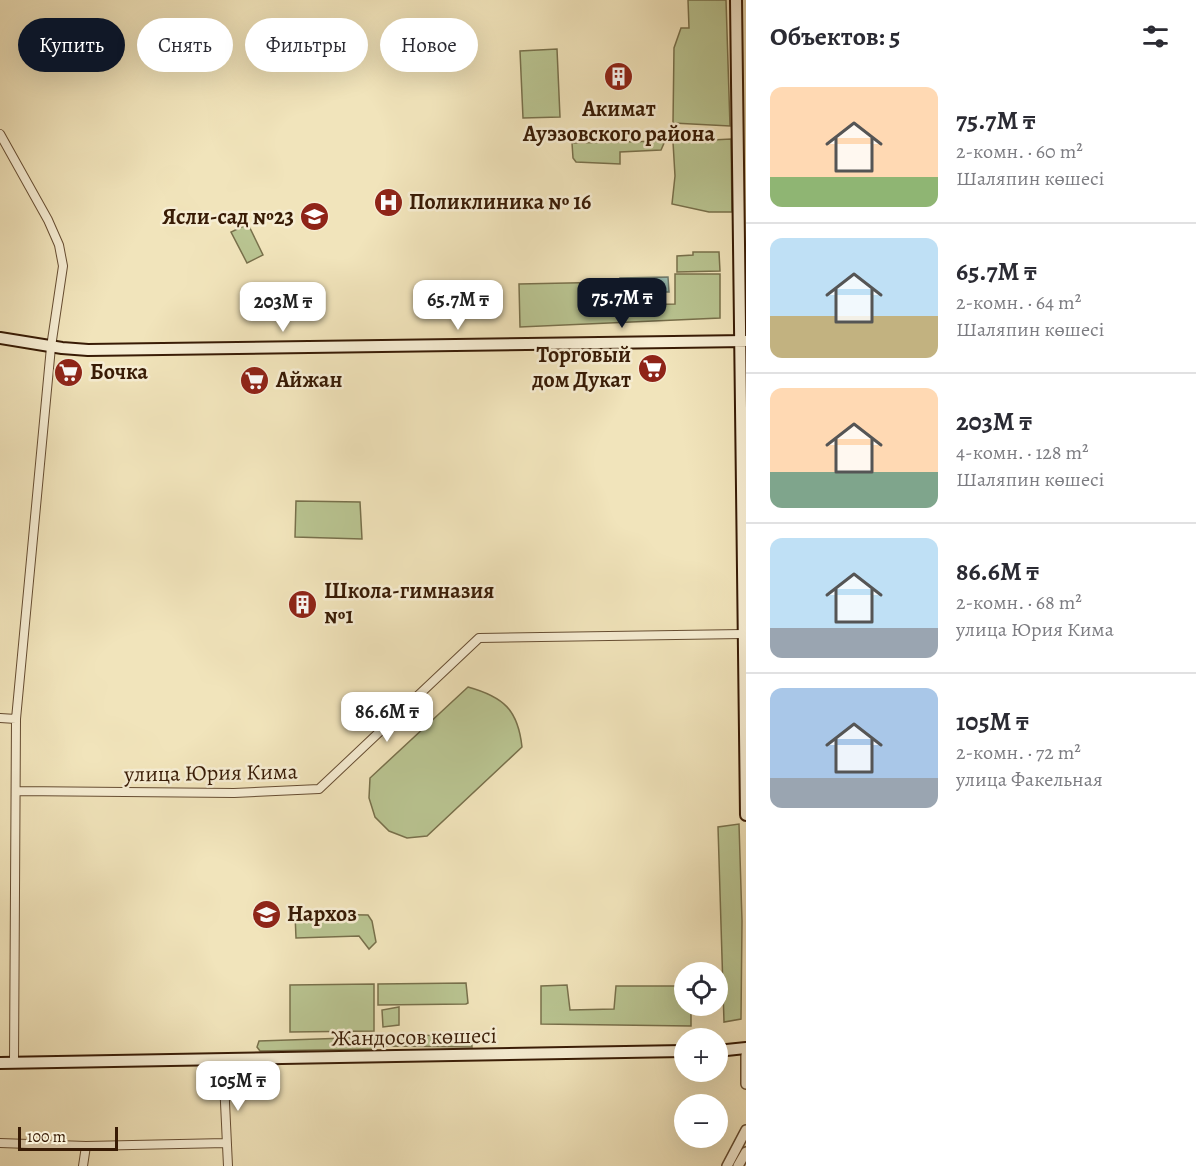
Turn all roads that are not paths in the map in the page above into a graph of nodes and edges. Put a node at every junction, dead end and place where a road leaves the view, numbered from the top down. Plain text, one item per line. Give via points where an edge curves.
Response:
1 (736, 0) edge
2 (0, 134) edge
3 (0, 338) edge
4 (744, 341) edge
5 (51, 347) junction
6 (743, 634) junction
7 (0, 718) edge
8 (16, 719) junction
9 (16, 791) junction
10 (746, 815) edge
11 (746, 1048) edge
12 (728, 1050) edge
13 (674, 1051) edge
14 (746, 1054) edge
15 (223, 1060) junction
16 (14, 1063) junction
17 (0, 1064) edge
18 (746, 1084) edge
19 (746, 1130) edge
20 (0, 1143) edge
21 (226, 1143) junction
22 (86, 1146) junction
23 (746, 1152) edge
24 (83, 1166) edge
25 (228, 1166) edge
26 (727, 1166) edge
27 (738, 1166) edge

1 - 4 main road
2 - 5 street via 59,245 63,266
3 - 5 main road
4 - 5 main road via 88,350
4 - 6 main road
5 - 8 street
6 - 9 street, улица Юрия Кима via 479,638 319,789 234,793
6 - 10 main road
7 - 8 street
8 - 9 street
9 - 16 street
11 - 12 main road
13 - 15 main road, Жандосов көшесі
14 - 18 street
15 - 16 main road, Жандосов көшесі
15 - 21 street
16 - 17 main road, Жандосов көшесі
19 - 26 street
20 - 22 street
21 - 22 street
21 - 25 street
22 - 24 street
23 - 27 street

